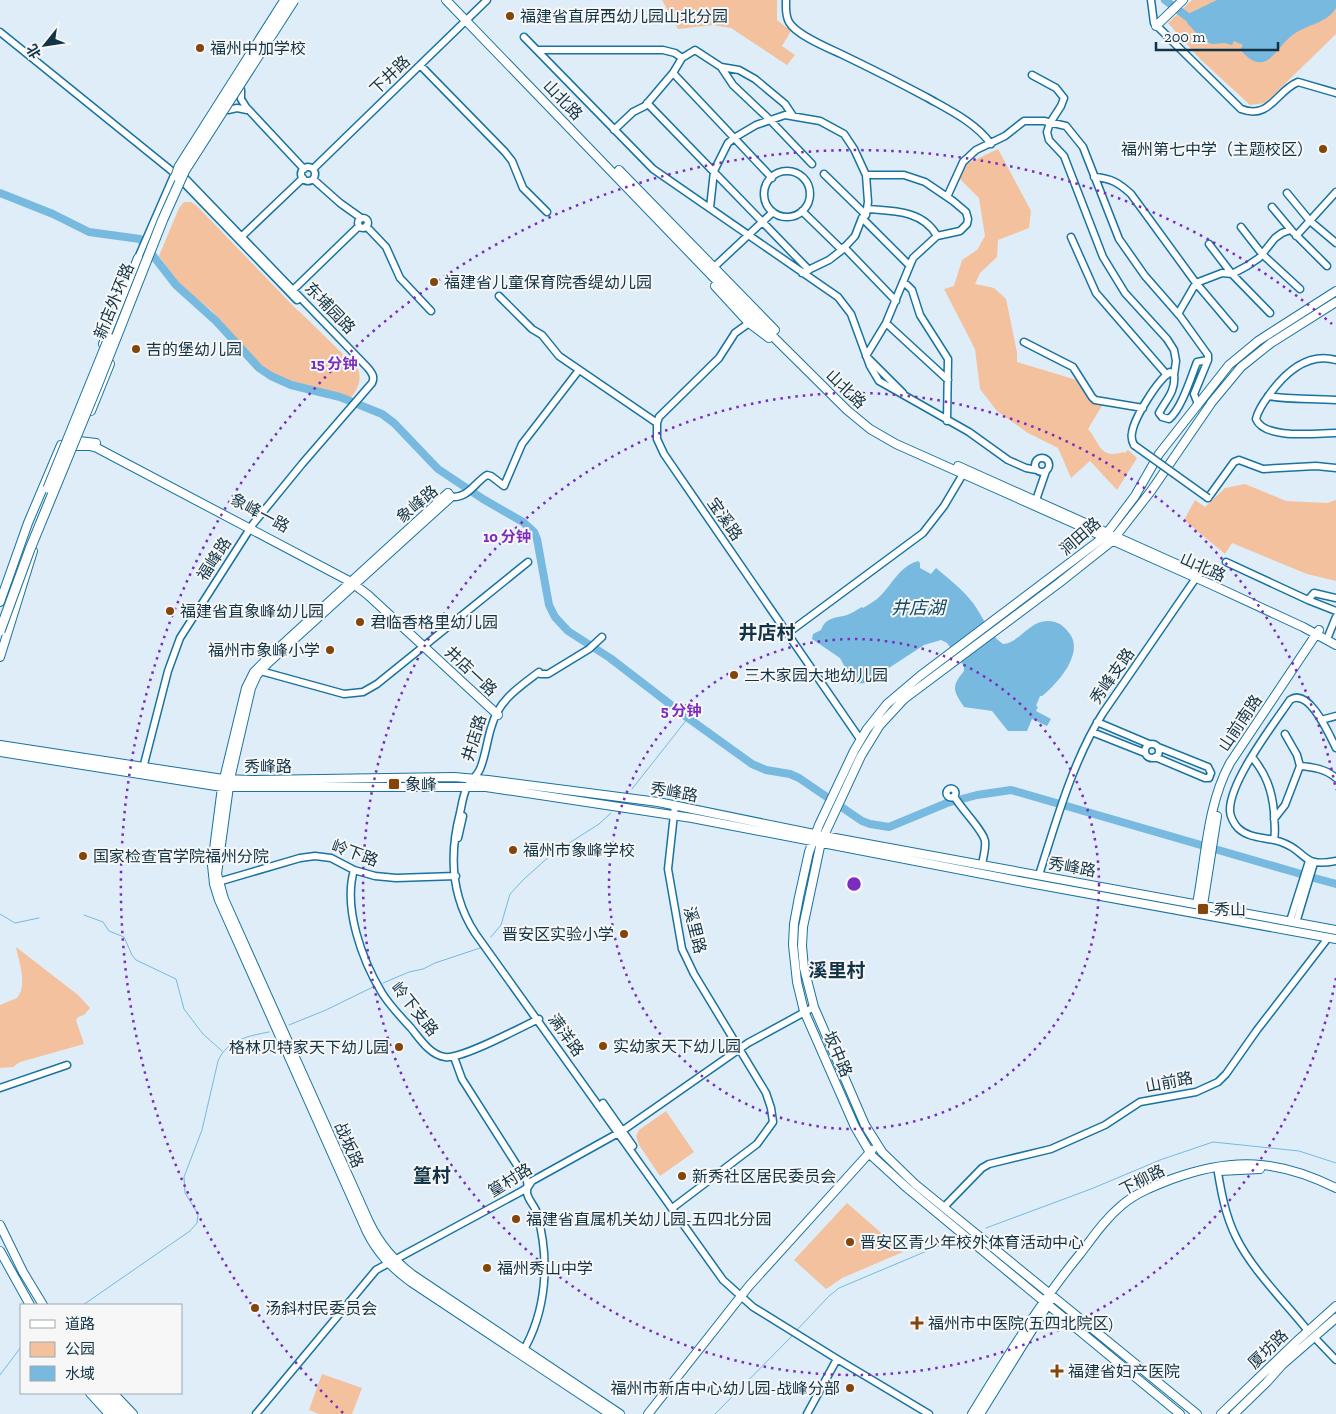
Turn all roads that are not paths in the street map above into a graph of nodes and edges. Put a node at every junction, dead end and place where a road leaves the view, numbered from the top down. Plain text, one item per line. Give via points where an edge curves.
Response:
1 (287, 0) edge
2 (294, 0) edge
3 (299, 0) edge
4 (446, 0) edge
5 (452, 0) edge
6 (487, 0) edge
7 (786, 0) edge
8 (1151, 0) edge
9 (1183, 0) edge
10 (1176, 3) edge
11 (468, 19) junction
12 (1155, 25) junction
13 (0, 32) edge
14 (524, 37) dead end
15 (537, 50) junction
16 (682, 58) junction
17 (420, 65) junction
18 (721, 67) junction
19 (673, 73) junction
20 (1032, 75) dead end
21 (241, 90) junction
22 (1336, 93) edge
23 (648, 103) junction
24 (228, 110) junction
25 (252, 114) junction
26 (793, 116) junction
27 (770, 120) junction
28 (1050, 123) junction
29 (614, 130) junction
30 (734, 138) junction
31 (991, 144) junction
32 (812, 164) dead end
33 (304, 169) junction
34 (312, 169) junction
35 (714, 171) junction
36 (175, 173) junction
37 (824, 174) dead end
38 (866, 175) junction
39 (303, 178) junction
40 (772, 178) junction
41 (1094, 178) junction
42 (313, 179) junction
43 (184, 180) junction
44 (1336, 192) edge
45 (1287, 193) dead end
46 (947, 197) junction
47 (1272, 207) dead end
48 (710, 208) junction
49 (547, 212) dead end
50 (773, 212) junction
51 (802, 212) junction
52 (865, 214) junction
53 (1310, 221) junction
54 (764, 222) junction
55 (362, 226) junction
56 (1241, 227) dead end
57 (1290, 230) junction
58 (748, 235) junction
59 (937, 236) junction
60 (1296, 236) junction
61 (1071, 237) dead end
62 (240, 238) junction
63 (1336, 243) edge
64 (1209, 244) dead end
65 (843, 248) junction
66 (1262, 254) junction
67 (138, 258) joint
68 (909, 265) junction
69 (1327, 266) dead end
70 (146, 267) joint
71 (711, 270) junction
72 (806, 272) junction
73 (1232, 274) junction
74 (903, 283) junction
75 (1196, 283) junction
76 (293, 290) junction
77 (1300, 290) dead end
78 (1336, 291) edge
79 (499, 296) dead end
80 (896, 301) junction
81 (1336, 302) edge
82 (431, 311) dead end
83 (1270, 313) dead end
84 (1178, 314) junction
85 (749, 323) junction
86 (886, 323) junction
87 (1234, 328) dead end
88 (1024, 342) dead end
89 (1201, 345) junction
90 (866, 356) junction
91 (1208, 360) junction
92 (1336, 360) edge
93 (1197, 362) junction
94 (579, 370) junction
95 (811, 374) junction
96 (1167, 375) junction
97 (1174, 375) junction
98 (948, 380) junction
99 (368, 388) junction
100 (1268, 396) junction
101 (1336, 400) edge
102 (1198, 404) junction
103 (1143, 408) junction
104 (947, 421) junction
105 (656, 423) junction
106 (1336, 433) edge
107 (62, 443) junction
108 (78, 443) junction
109 (1336, 468) edge
110 (1037, 470) junction
111 (1046, 471) junction
112 (963, 474) junction
113 (451, 496) joint
114 (1036, 500) junction
115 (252, 527) junction
116 (1106, 535) junction
117 (1114, 538) junction
118 (528, 562) dead end
119 (1226, 562) dead end
120 (1197, 576) junction
121 (355, 582) junction
122 (1336, 598) edge
123 (1308, 600) junction
124 (0, 602) edge
125 (1336, 611) edge
126 (0, 616) edge
127 (1336, 617) edge
128 (0, 631) edge
129 (788, 633) junction
130 (1324, 635) edge
131 (602, 637) dead end
132 (426, 644) junction
133 (1336, 645) edge
134 (0, 657) edge
135 (258, 670) junction
136 (498, 712) junction
137 (1336, 716) edge
138 (1321, 720) junction
139 (1097, 722) junction
140 (1092, 732) junction
141 (1285, 734) dead end
142 (860, 739) junction
143 (1149, 744) junction
144 (0, 745) edge
145 (1158, 747) junction
146 (1336, 748) edge
147 (0, 752) edge
148 (1145, 753) junction
149 (1156, 757) junction
150 (1252, 757) junction
151 (1300, 766) junction
152 (1336, 768) edge
153 (142, 771) junction
154 (1328, 773) junction
155 (1336, 778) edge
156 (472, 782) junction
157 (226, 783) junction
158 (954, 796) dead end
159 (674, 805) junction
160 (674, 815) junction
161 (1274, 819) junction
162 (814, 837) junction
163 (823, 839) junction
164 (1274, 840) junction
165 (1336, 861) edge
166 (1312, 862) junction
167 (982, 865) junction
168 (354, 870) junction
169 (1039, 875) junction
170 (455, 876) junction
171 (218, 882) junction
172 (1200, 904) junction
173 (1293, 922) junction
174 (1336, 930) edge
175 (1332, 938) edge
176 (814, 1007) junction
177 (804, 1011) junction
178 (539, 1019) junction
179 (740, 1049) junction
180 (454, 1057) junction
181 (67, 1066) dead end
182 (0, 1088) edge
183 (620, 1132) junction
184 (878, 1147) junction
185 (871, 1154) junction
186 (1217, 1169) junction
187 (528, 1187) junction
188 (1336, 1188) edge
189 (1336, 1193) edge
190 (675, 1206) junction
191 (944, 1207) junction
192 (0, 1225) edge
193 (0, 1251) edge
194 (391, 1261) junction
195 (729, 1284) junction
196 (1051, 1294) junction
197 (743, 1297) junction
198 (1045, 1303) junction
199 (29, 1304) edge
200 (42, 1304) edge
201 (1336, 1306) edge
202 (1336, 1318) edge
203 (1311, 1334) junction
204 (522, 1352) junction
205 (836, 1359) junction
206 (1336, 1360) edge
207 (91, 1394) edge
208 (98, 1394) edge
209 (107, 1394) edge
210 (114, 1394) edge
211 (109, 1414) edge
212 (117, 1414) edge
213 (125, 1414) edge
214 (133, 1414) edge
215 (256, 1414) edge
216 (610, 1414) edge
217 (620, 1414) edge
218 (648, 1414) edge
219 (654, 1414) edge
220 (807, 1414) edge
221 (929, 1414) edge
222 (972, 1414) edge
223 (980, 1414) edge
224 (1180, 1414) edge
225 (1197, 1414) edge
226 (1221, 1414) edge
227 (1234, 1414) edge

1 - 36 street
1 - 126 highway, 新店外环路, bridge via 179,167 25,546
2 - 128 highway, 新店外环路, bridge via 185,170 30,549
3 - 21 main road
4 - 11 main road, 山北路
5 - 11 main road, 山北路
6 - 11 street, 下井路
7 - 31 street via 785,13 794,28 813,41 955,113 982,132
8 - 12 street
9 - 10 main road
10 - 12 main road
11 - 17 street, 下井路
11 - 71 main road, 山北路
12 - 22 street via 1244,110 1266,109 1296,83
13 - 36 street, 东埔园路
14 - 15 street
15 - 16 street via 663,50
15 - 29 street
16 - 18 street via 695,50
16 - 19 street
17 - 34 street, 下井路
17 - 49 street via 505,152 524,188
18 - 26 street via 739,70 755,79 786,104
18 - 27 street via 734,85
19 - 23 street
19 - 30 street
20 - 28 street via 1056,88 1064,98
21 - 24 main road
21 - 25 street via 243,102
23 - 29 street
23 - 35 street
24 - 25 street via 241,108
24 - 43 main road
25 - 33 street
26 - 27 street
26 - 38 street via 820,121 844,134
27 - 30 street
27 - 32 street
28 - 31 street via 1024,121
28 - 41 street via 1066,126 1083,147
28 - 97 street via 1049,140 1064,156 1103,257 1125,293 1174,350
29 - 48 street via 653,169
30 - 35 street via 728,143
30 - 40 street
31 - 46 street via 976,150 963,162
33 - 34 street
33 - 39 street
34 - 42 street via 315,173
35 - 48 street
35 - 54 street
36 - 43 street, 东埔园路
36 - 67 street
37 - 52 street
38 - 46 street via 904,176 925,182
38 - 52 street via 868,202
39 - 42 street
39 - 62 street
40 - 50 street via 765,191 765,199
40 - 51 street via 792,172 804,179 810,200
41 - 75 street via 1108,178 1131,194
41 - 84 street via 1120,239 1145,276
42 - 55 street via 361,218 358,221
43 - 62 street, 东埔园路
43 - 70 street, bridge
44 - 53 street
45 - 53 street
46 - 59 street via 966,212 967,224 960,231
47 - 57 street
48 - 58 street
50 - 51 street via 790,217
50 - 54 street
51 - 65 street
52 - 59 street via 900,212 918,217 932,227
52 - 65 street via 855,236
52 - 68 street
53 - 60 street
53 - 63 street
54 - 58 street
54 - 72 street
55 - 76 street
55 - 82 street via 386,247 400,278
56 - 66 street
57 - 60 street
57 - 66 street via 1274,238
58 - 71 street
58 - 72 street
59 - 68 street via 917,253
60 - 69 street
61 - 96 street via 1096,293
62 - 76 street, 东埔园路
62 - 99 street, 东埔园路 via 365,371 369,379
64 - 73 street
65 - 72 street
65 - 80 street
66 - 73 street
66 - 77 street
67 - 107 main road
68 - 74 street
70 - 108 main road
71 - 85 main road via 713,284
71 - 95 main road, 山北路
71 - 114 main road, 山北路 via 867,420 911,445
72 - 90 street via 842,301 851,314
73 - 75 street via 1222,273
73 - 83 street
74 - 80 street
74 - 98 street via 912,290 920,315 947,356
75 - 84 street
75 - 87 street
76 - 99 street, 东埔园路 via 371,372 374,379
78 - 102 main road, 涧田路 via 1245,350
79 - 94 street via 542,335 559,356
80 - 86 street
81 - 117 main road, 涧田路 via 1265,347 1231,377
84 - 89 street
85 - 95 main road
85 - 105 street via 735,333 719,358 661,414
86 - 90 street
86 - 98 street
88 - 103 street via 1073,367 1095,400
89 - 91 street
89 - 93 street
90 - 104 street via 879,381
91 - 93 street
91 - 102 street via 1194,394
92 - 100 street via 1308,361 1281,378
93 - 97 street via 1185,393 1169,419 1159,412 1173,391
94 - 105 street
94 - 113 street via 522,444 504,486 488,475 467,494
95 - 112 main road, 山北路 via 870,428 896,444
96 - 97 street via 1170,372
96 - 103 street
98 - 104 street
99 - 115 street, 福峰路
100 - 101 street
100 - 106 street via 1256,419 1266,430
102 - 116 main road, 涧田路 via 1159,454 1135,496
103 - 109 street, bridge via 1132,432 1134,445 1208,498 1234,462 1239,460 1263,469
104 - 110 street via 969,432 1009,461
105 - 129 street, 宝溪路 via 658,441 664,454
107 - 108 main road, 象峰一路
107 - 124 main road via 28,523
108 - 115 main road, 象峰一路 via 97,448
108 - 134 main road via 35,545
110 - 111 street
110 - 111 street via 1036,461 1044,458 1049,465
111 - 114 street
112 - 116 main road, 山北路
112 - 129 street via 925,531
113 - 121 main road, 象峰路
114 - 116 main road, 山北路
115 - 121 main road, 象峰一路
115 - 153 street, 福峰路 via 177,644
116 - 117 main road, 山北路
116 - 142 main road, 涧田路 via 903,689
117 - 120 main road, 山北路
117 - 163 main road, 涧田路 via 1060,584 904,699 889,714 861,756
118 - 132 street
119 - 123 street
120 - 130 main road, 山北路
120 - 139 street, 秀峰支路
121 - 132 main road, 象峰一路
121 - 135 main road, 象峰路
122 - 123 street via 1314,593
123 - 125 street
127 - 130 street
129 - 142 street, 宝溪路
130 - 133 main road, 山北路
130 - 172 main road, 山前南路 via 1227,769 1217,796
131 - 136 street, 井店路 via 591,648 548,674 540,674
132 - 135 street via 372,688 357,694 340,693
132 - 136 main road, 井店一路
135 - 157 main road, 象峰路
136 - 156 street, 井店路 via 484,768
137 - 138 street
138 - 146 street
138 - 150 street via 1307,701 1294,697
139 - 140 street, 秀峰支路
139 - 143 street
140 - 148 street
140 - 169 street, 秀峰支路
141 - 151 street
142 - 162 main road, 涧田路
143 - 145 street
143 - 148 street
144 - 153 main road, 秀峰路
145 - 149 street
145 - 149 street via 1208,767 1211,774 1205,778
147 - 153 main road
148 - 149 street
150 - 161 street via 1270,785
150 - 164 street via 1239,778 1230,812 1237,827 1247,834
151 - 154 street
151 - 161 street via 1285,804
152 - 154 street
153 - 157 main road, 秀峰路
154 - 155 street
156 - 157 main road, 秀峰路
156 - 159 main road, 秀峰路
156 - 160 main road
156 - 170 street, 满洋路 via 455,830
157 - 171 main road, 战坂路
157 - 194 main road, 战坂路 via 212,865 216,892 367,1232 379,1253
158 - 167 street via 984,838
159 - 160 street, 溪里路
159 - 162 main road, 秀峰路
160 - 162 main road
160 - 179 street, 溪里路 via 668,869 682,949
161 - 164 street
162 - 163 main road, 秀峰路
162 - 177 main road, 坂中路 via 793,931 794,961
163 - 167 main road, 秀峰路
163 - 175 main road, 秀峰路 via 1024,882
163 - 176 main road, 坂中路 via 803,934 804,968
164 - 166 street
165 - 166 street
166 - 173 street
167 - 169 main road, 秀峰路
168 - 170 street, 岭下路 via 385,877
168 - 171 street, 岭下路 via 328,857 309,856
168 - 180 street, 岭下支路 via 350,892 357,934 366,962 382,993 427,1047 442,1056
169 - 172 main road, 秀峰路
170 - 178 street, 满洋路 via 472,922
171 - 194 main road, 战坂路 via 369,1222
172 - 173 main road, 秀峰路
173 - 174 main road, 秀峰路
175 - 191 street, 山前路 via 1218,1082 1196,1092 1140,1102 1105,1126 1051,1149 989,1164
176 - 177 street, 篁村路
176 - 184 main road, 坂中路 via 857,1108
177 - 179 street, 篁村路
177 - 185 main road, 坂中路 via 848,1114
178 - 180 street
178 - 183 street, 满洋路
179 - 183 street, 篁村路
179 - 190 street, 溪里路 via 766,1093 773,1122 757,1144
180 - 187 street via 462,1079
181 - 182 street
183 - 187 street, 篁村路 via 532,1181
183 - 190 street, 满洋路
183 - 195 street, 满洋路 via 723,1280
184 - 185 main road
184 - 191 main road, 坂中路 via 901,1172
185 - 197 main road
185 - 198 main road, 坂中路 via 896,1180
186 - 188 main road, 下柳路 via 1248,1164 1275,1167
186 - 189 main road, 下柳路 via 1281,1172
186 - 196 main road, 下柳路 via 1164,1187 1131,1204
186 - 203 street via 1227,1214 1240,1245
187 - 194 street, 篁村路
187 - 204 street via 527,1194 538,1214 545,1278 538,1317
190 - 195 street, 满洋路
191 - 196 main road, 坂中路
192 - 200 main road
193 - 199 main road
194 - 204 main road, 战坂路
194 - 215 street, 篁村路 via 376,1270 362,1285
195 - 197 street, 满洋路
196 - 198 main road, 下柳路
196 - 225 main road
197 - 205 street, 满洋路 via 753,1307
197 - 218 main road
197 - 219 main road
198 - 222 main road, 下柳路
198 - 223 main road, 下柳路
198 - 224 main road
201 - 203 main road, 厦坊路
202 - 203 main road, 厦坊路
203 - 206 street
203 - 226 main road, 厦坊路
203 - 227 main road, 厦坊路
204 - 216 main road, 战坂路
204 - 217 main road, 战坂路
205 - 220 street
205 - 221 street, 满洋路
207 - 211 main road
208 - 212 main road
209 - 213 main road
210 - 214 main road

